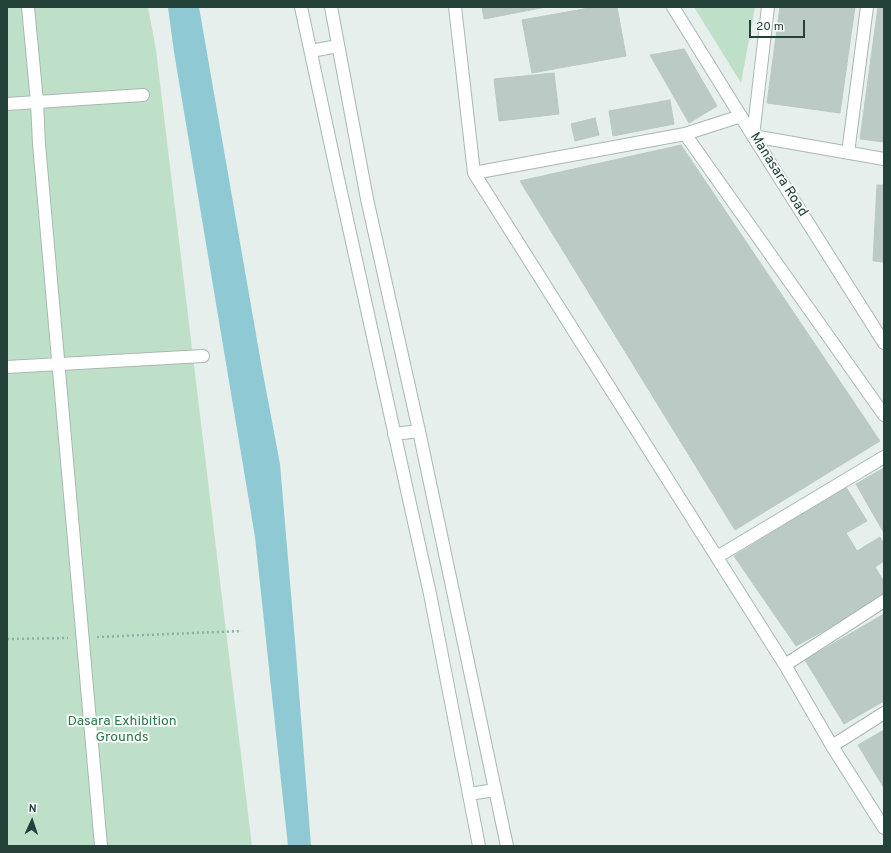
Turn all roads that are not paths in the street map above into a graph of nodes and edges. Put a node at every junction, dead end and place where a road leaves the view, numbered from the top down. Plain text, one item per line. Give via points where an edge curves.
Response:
1 (28, 7) edge
2 (301, 7) edge
3 (330, 7) edge
4 (455, 7) edge
5 (673, 7) edge
6 (768, 7) edge
7 (867, 7) edge
8 (338, 46) junction
9 (311, 51) junction
10 (143, 95) dead end
11 (37, 102) junction
12 (7, 104) edge
13 (741, 116) junction
14 (685, 134) junction
15 (753, 136) junction
16 (848, 153) junction
17 (884, 159) edge
18 (474, 173) junction
19 (884, 343) edge
20 (203, 356) dead end
21 (59, 364) junction
22 (7, 366) edge
23 (884, 415) edge
24 (419, 430) junction
25 (394, 434) junction
26 (884, 457) edge
27 (717, 557) junction
28 (884, 601) edge
29 (785, 665) junction
30 (884, 713) edge
31 (832, 746) junction
32 (495, 790) junction
33 (469, 794) junction
34 (883, 825) edge
35 (101, 846) edge
36 (479, 846) edge
37 (507, 846) edge

1 - 11 street
2 - 9 street
3 - 8 street
4 - 18 street
5 - 13 street, Manasara Road
6 - 15 street
7 - 16 street
8 - 9 street
8 - 24 street via 367,199
9 - 25 street
10 - 11 street
11 - 12 street
11 - 21 street
13 - 14 street
13 - 15 street, Manasara Road
14 - 18 street
14 - 23 street
15 - 16 street
15 - 19 street, Manasara Road
16 - 17 street
18 - 27 street
20 - 21 street
21 - 22 street
21 - 35 street
24 - 25 street
24 - 32 street
25 - 33 street via 430,594
26 - 27 street
27 - 29 street
28 - 29 street
29 - 31 street
30 - 31 street
31 - 34 street
32 - 33 street
32 - 37 street
33 - 36 street

